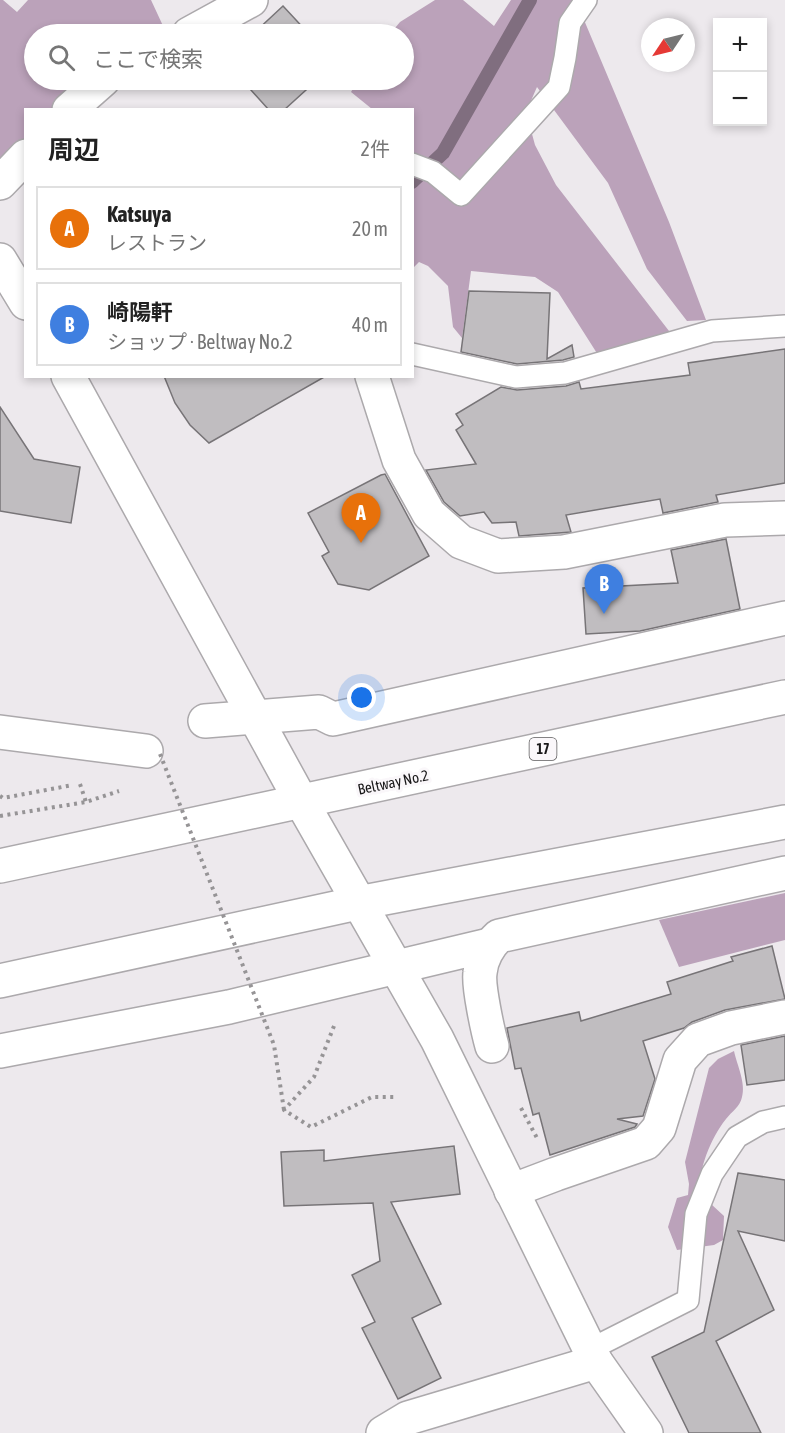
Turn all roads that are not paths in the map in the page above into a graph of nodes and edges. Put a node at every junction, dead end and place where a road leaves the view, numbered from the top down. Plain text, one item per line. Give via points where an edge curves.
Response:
1 (251, 0) edge
2 (586, 0) edge
3 (207, 24) edge
4 (92, 90) edge
5 (71, 108) edge
6 (24, 158) edge
7 (414, 165) edge
8 (0, 183) edge
9 (11, 264) edge
10 (24, 298) edge
11 (785, 326) edge
12 (414, 354) edge
13 (69, 378) edge
14 (373, 378) edge
15 (785, 518) edge
16 (785, 618) edge
17 (785, 697) edge
18 (255, 717) junction
19 (205, 721) dead end
20 (0, 732) edge
21 (153, 753) road end
22 (301, 801) junction
23 (785, 822) edge
24 (0, 866) edge
25 (785, 873) edge
26 (358, 903) junction
27 (489, 945) junction
28 (394, 966) junction
29 (8, 981) edge
30 (785, 1017) edge
31 (492, 1046) road end
32 (0, 1051) edge
33 (785, 1117) edge
34 (512, 1191) junction
35 (593, 1356) junction
36 (383, 1433) edge
37 (646, 1433) edge

1 - 3 street
2 - 7 lane via 570,23 559,87 461,195 433,172
4 - 5 street
6 - 8 street
9 - 10 street
11 - 12 lane via 712,331 565,373 516,377
13 - 18 street
14 - 15 street via 399,460 429,514 461,542 498,556 564,552 725,520
16 - 18 street via 333,719 319,712
17 - 22 street, Beltway No.2 / 17
18 - 19 street
18 - 22 street
20 - 21 street
22 - 24 street, Beltway No.2 / 17
22 - 26 street
23 - 26 street
25 - 27 street via 499,936
26 - 28 street
26 - 29 street
27 - 28 street
27 - 31 street via 479,973
28 - 32 street via 229,1007
28 - 34 street via 437,1039
30 - 34 street via 730,1028 698,1040 680,1060 659,1128 646,1143
33 - 35 lane via 763,1122 737,1137 712,1174 696,1214 688,1300
34 - 35 street
35 - 36 street via 408,1418
35 - 37 street

